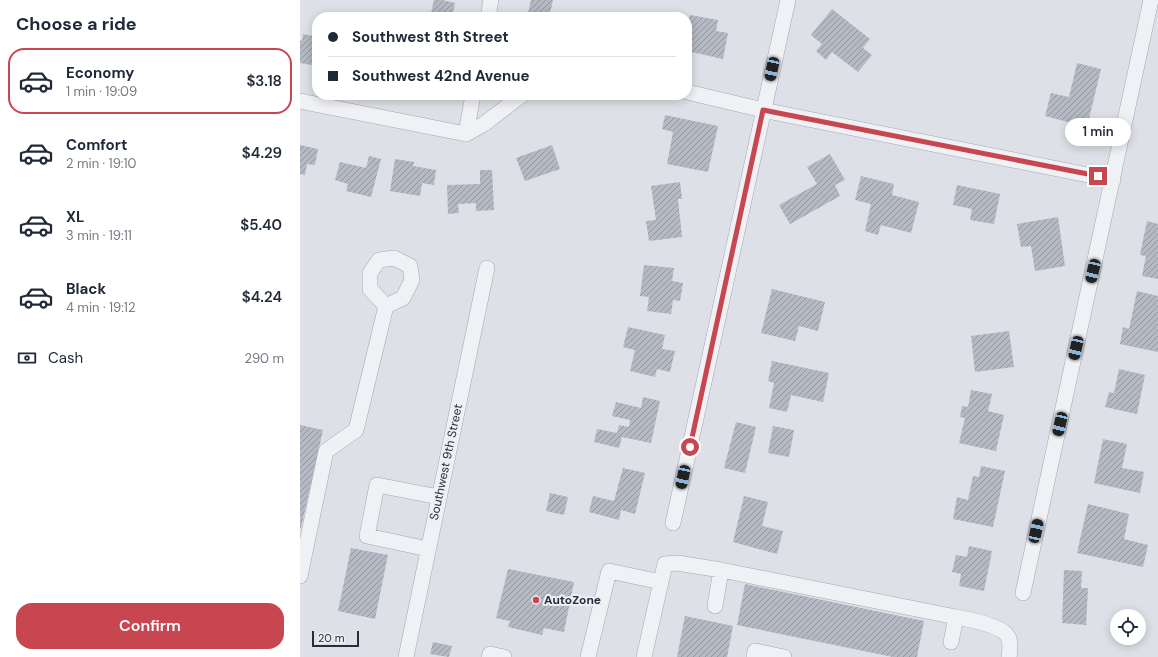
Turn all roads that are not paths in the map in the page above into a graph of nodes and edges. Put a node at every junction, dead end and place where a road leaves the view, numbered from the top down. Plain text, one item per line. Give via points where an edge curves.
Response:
1 (491, 0) edge
2 (788, 0) edge
3 (1151, 0) edge
4 (489, 12) edge
5 (692, 93) edge
6 (472, 100) edge
7 (515, 100) edge
8 (300, 101) edge
9 (763, 110) junction
10 (466, 134) junction
11 (1113, 180) junction
12 (487, 268) dead end
13 (386, 306) dead end
14 (439, 497) junction
15 (674, 523) dead end
16 (428, 549) junction
17 (721, 570) junction
18 (300, 576) edge
19 (661, 582) junction
20 (1023, 592) dead end
21 (715, 606) dead end
22 (956, 617) junction
23 (951, 642) dead end
24 (406, 657) edge
25 (489, 657) edge
26 (504, 657) edge
27 (588, 657) edge
28 (644, 657) edge
29 (754, 657) edge
30 (784, 657) edge
31 (1009, 657) edge

1 - 4 street
2 - 9 street
3 - 11 street
5 - 9 street
6 - 10 street
7 - 10 street
8 - 10 street
9 - 11 street
9 - 15 street
11 - 20 street
12 - 14 street, Southwest 9th Street
13 - 18 street via 356,430 326,452
14 - 16 street, Southwest 9th Street
14 - 16 street via 377,485 367,536
16 - 24 street, Southwest 9th Street
17 - 19 street via 677,563 665,564
17 - 21 street
17 - 22 street
19 - 27 street via 609,571
19 - 28 street
22 - 23 street
22 - 31 street via 995,627 1006,633 1011,646
25 - 26 street via 490,654
29 - 30 street via 755,651

